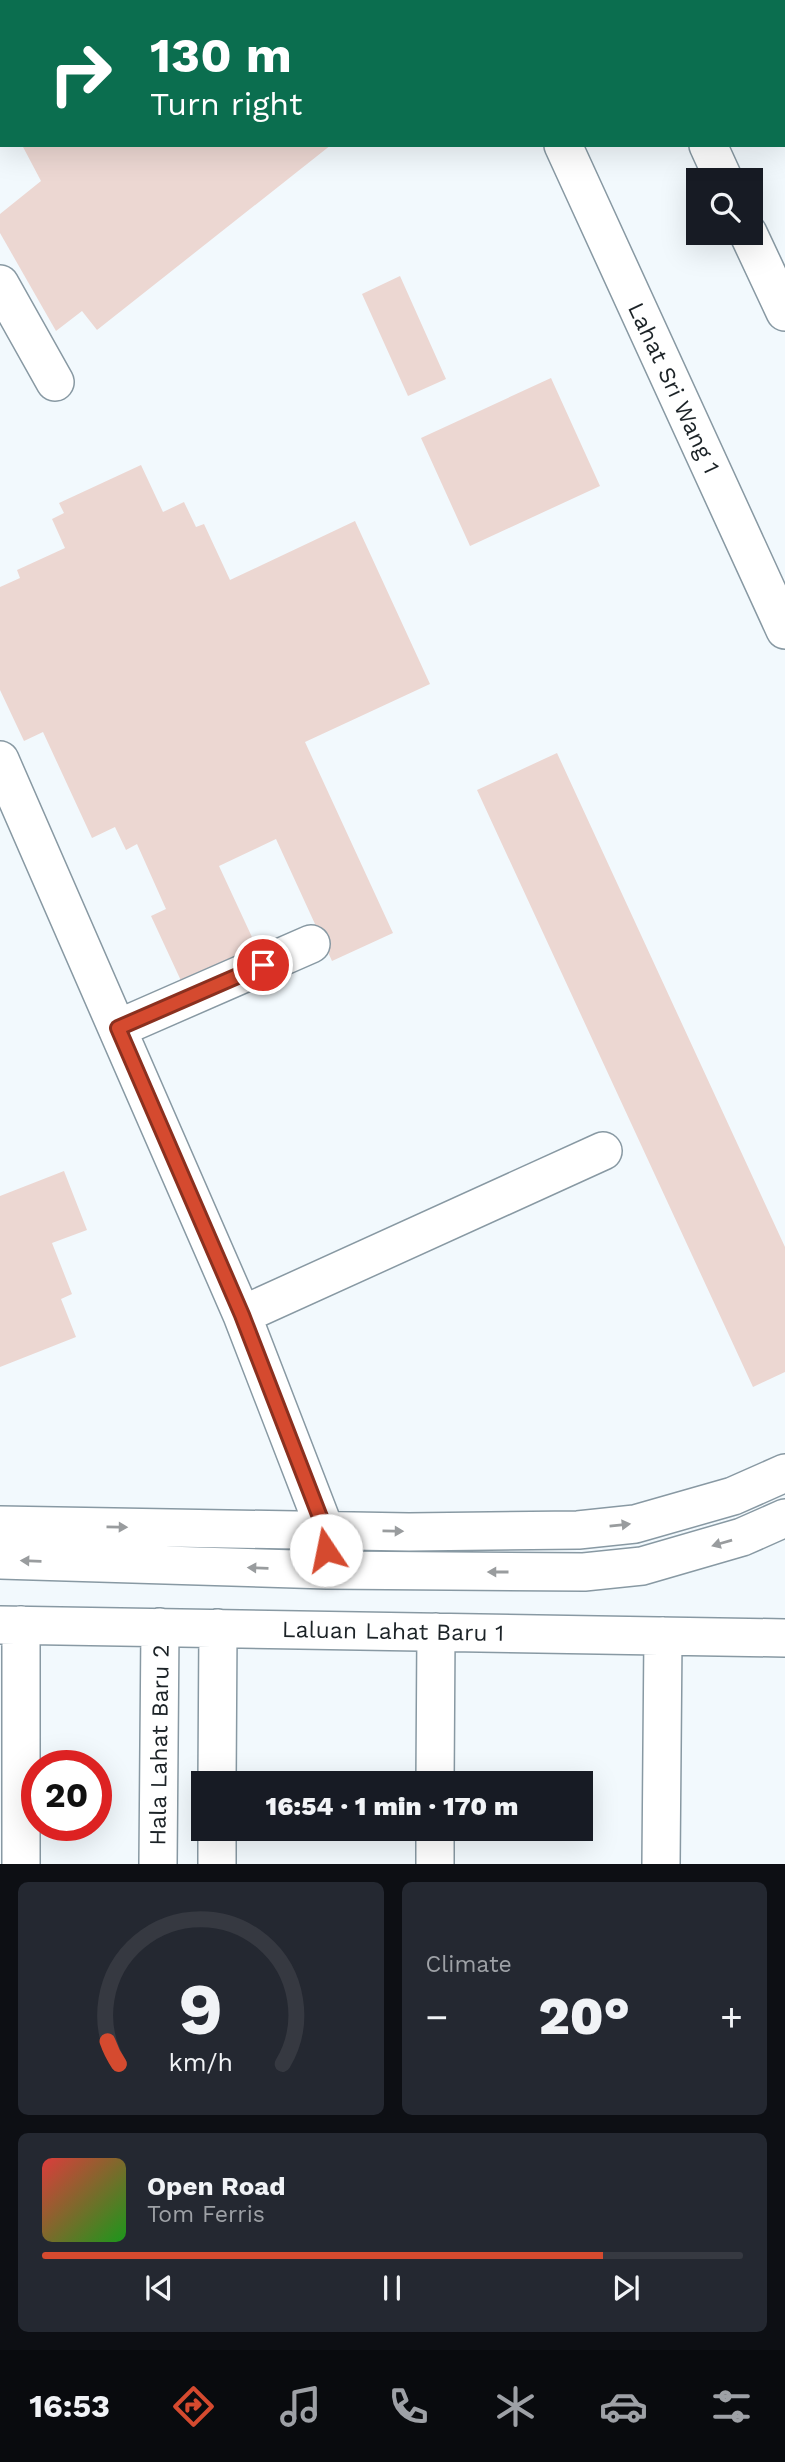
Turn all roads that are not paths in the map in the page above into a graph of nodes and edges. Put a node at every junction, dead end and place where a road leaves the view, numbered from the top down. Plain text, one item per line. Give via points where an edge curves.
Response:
1 (564, 147) edge
2 (709, 147) edge
3 (719, 168) edge
4 (754, 245) edge
5 (0, 285) edge
6 (785, 312) edge
7 (55, 382) dead end
8 (785, 630) edge
9 (0, 760) edge
10 (311, 944) dead end
11 (118, 1028) junction
12 (603, 1151) dead end
13 (242, 1315) junction
14 (785, 1473) edge
15 (785, 1518) edge
16 (0, 1525) edge
17 (325, 1530) junction
18 (0, 1560) edge
19 (327, 1570) junction
20 (11, 1625) edge
21 (160, 1627) junction
22 (219, 1628) junction
23 (436, 1632) junction
24 (663, 1636) junction
25 (785, 1638) edge
26 (218, 1771) edge
27 (435, 1771) edge
28 (217, 1841) edge
29 (435, 1841) edge
30 (21, 1864) edge
31 (158, 1864) edge
32 (217, 1864) edge
33 (435, 1864) edge
34 (661, 1864) edge

1 - 8 street, Lahat Sri Wang 1
2 - 3 street
4 - 6 street
5 - 7 street
9 - 11 street
10 - 11 street
11 - 13 street
12 - 13 street
13 - 17 street
17 -> 14 street via 511,1532 635,1524 733,1496
15 -> 19 street via 742,1538 642,1566 584,1572
16 -> 17 street
17 - 19 street
19 -> 18 street
20 - 21 street, Laluan Lahat Baru 1
20 - 30 street
21 - 22 street, Laluan Lahat Baru 1
21 - 31 street, Hala Lahat Baru 2
22 - 23 street, Laluan Lahat Baru 1
22 - 26 street
23 - 24 street, Laluan Lahat Baru 1
23 - 27 street
24 - 25 street, Laluan Lahat Baru 1
24 - 34 street
28 - 32 street
29 - 33 street

